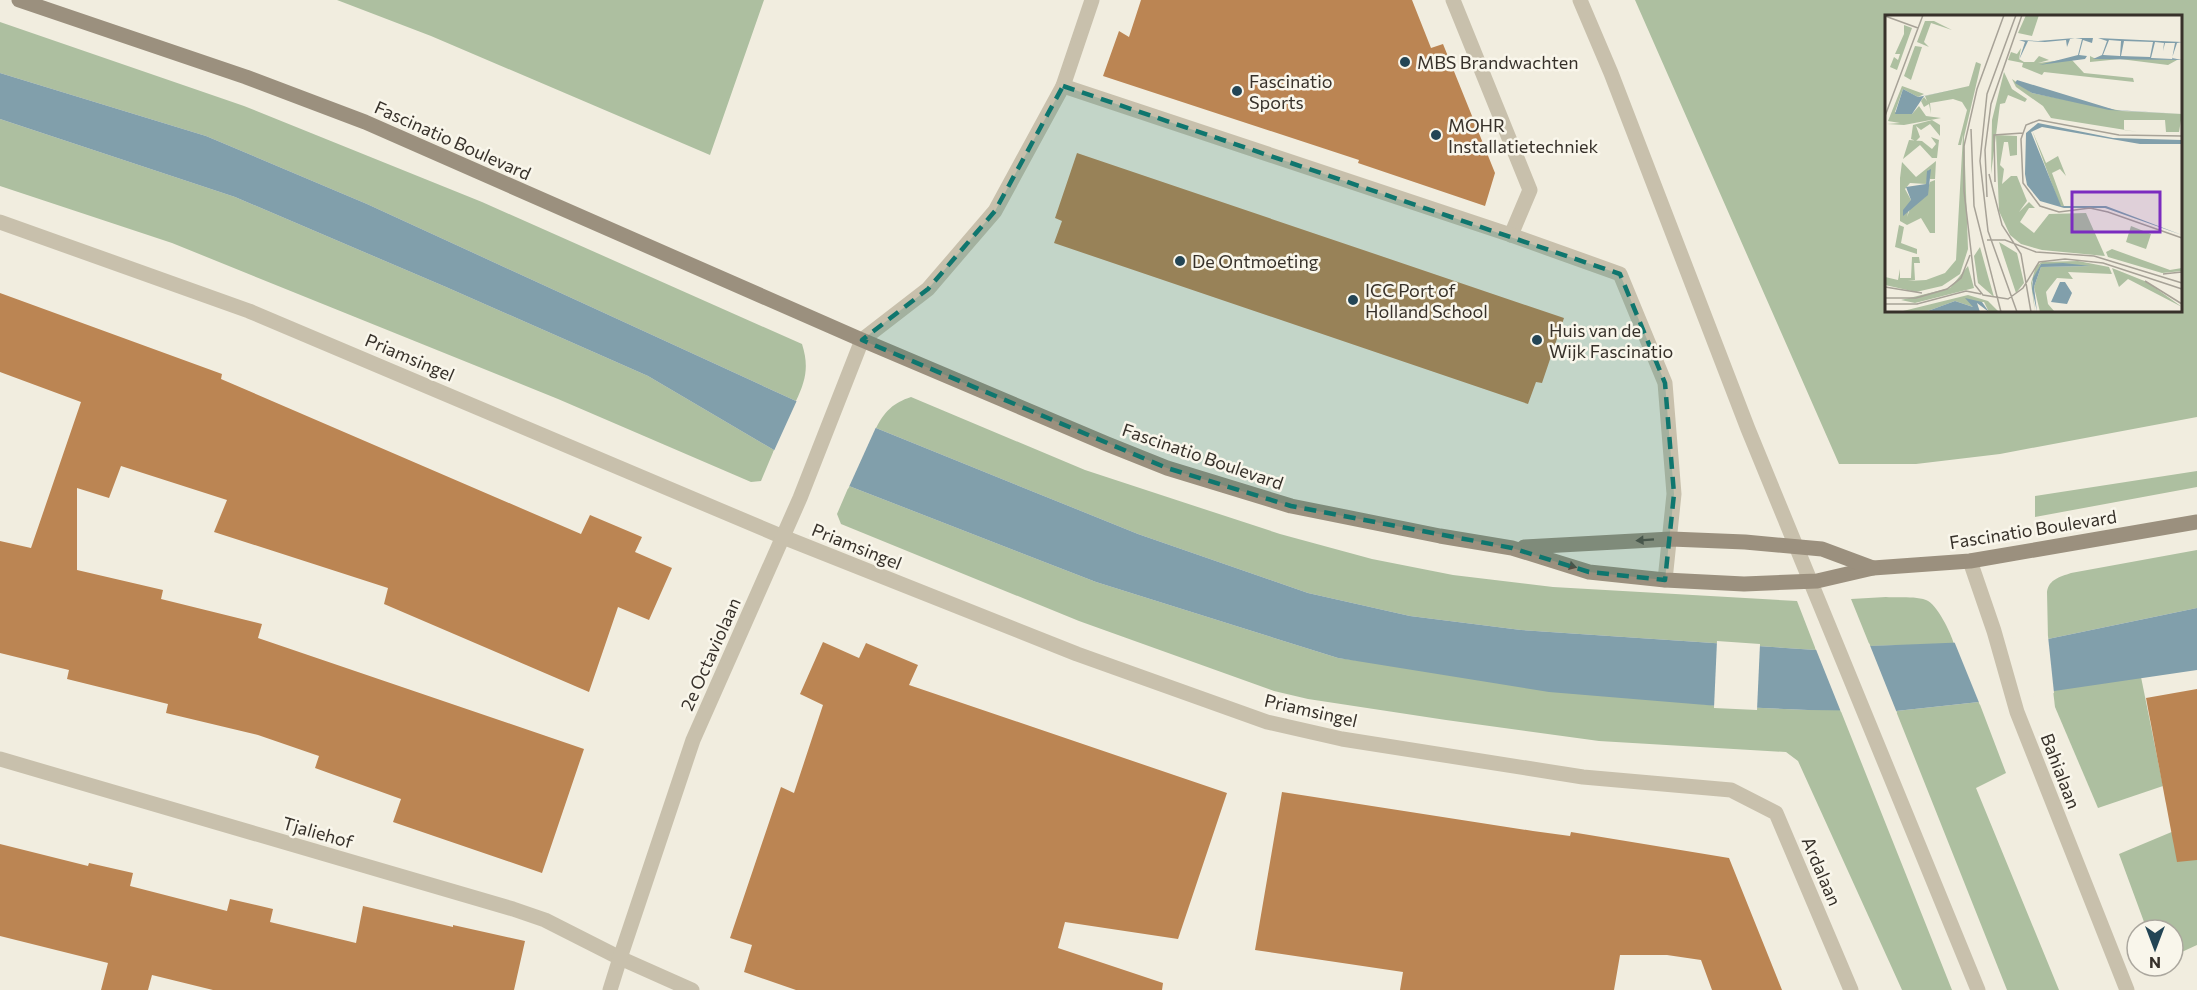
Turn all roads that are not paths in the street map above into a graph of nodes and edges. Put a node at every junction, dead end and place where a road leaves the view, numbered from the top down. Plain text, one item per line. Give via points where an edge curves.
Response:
1 (19, 0) edge
2 (1092, 0) edge
3 (1453, 0) edge
4 (1580, 0) edge
5 (1063, 86) junction
6 (0, 222) edge
7 (1511, 235) junction
8 (862, 340) junction
9 (2197, 522) edge
10 (783, 537) junction
11 (1671, 539) junction
12 (1512, 548) junction
13 (1970, 561) junction
14 (1874, 568) junction
15 (1665, 580) junction
16 (0, 759) edge
17 (1731, 790) joint
18 (620, 958) junction
19 (610, 990) edge
20 (692, 990) edge
21 (1851, 990) edge
22 (1978, 990) edge
23 (2127, 990) edge

1 - 8 street, Fascinatio Boulevard via 236,73 365,122
2 - 5 street
3 - 7 street via 1530,190
4 - 22 street via 1748,429
5 - 7 street
5 - 8 street via 995,211 928,289
6 - 10 street, Priamsingel via 249,311
7 - 11 street via 1620,274 1665,382 1674,494
8 - 10 street, 2e Octaviolaan
8 - 12 street, Fascinatio Boulevard via 1167,468 1291,506
9 - 13 street, Fascinatio Boulevard
10 - 17 street, Priamsingel via 1077,654 1268,722 1342,740 1583,777
10 - 18 street, 2e Octaviolaan via 693,740
11 -> 12 street, Fascinatio Boulevard
11 - 14 street, Fascinatio Boulevard via 1822,549
11 - 15 street
12 -> 15 street, Fascinatio Boulevard via 1589,572
13 - 14 street, Fascinatio Boulevard
13 - 23 street, Bahialaan via 2017,712
14 - 15 street, Fascinatio Boulevard via 1817,581 1744,584
16 - 18 street, Tjaliehof via 513,909 545,920
17 - 21 street, Ardalaan via 1776,813
18 - 19 street, 2e Octaviolaan
18 - 20 street, Tjaliehof

